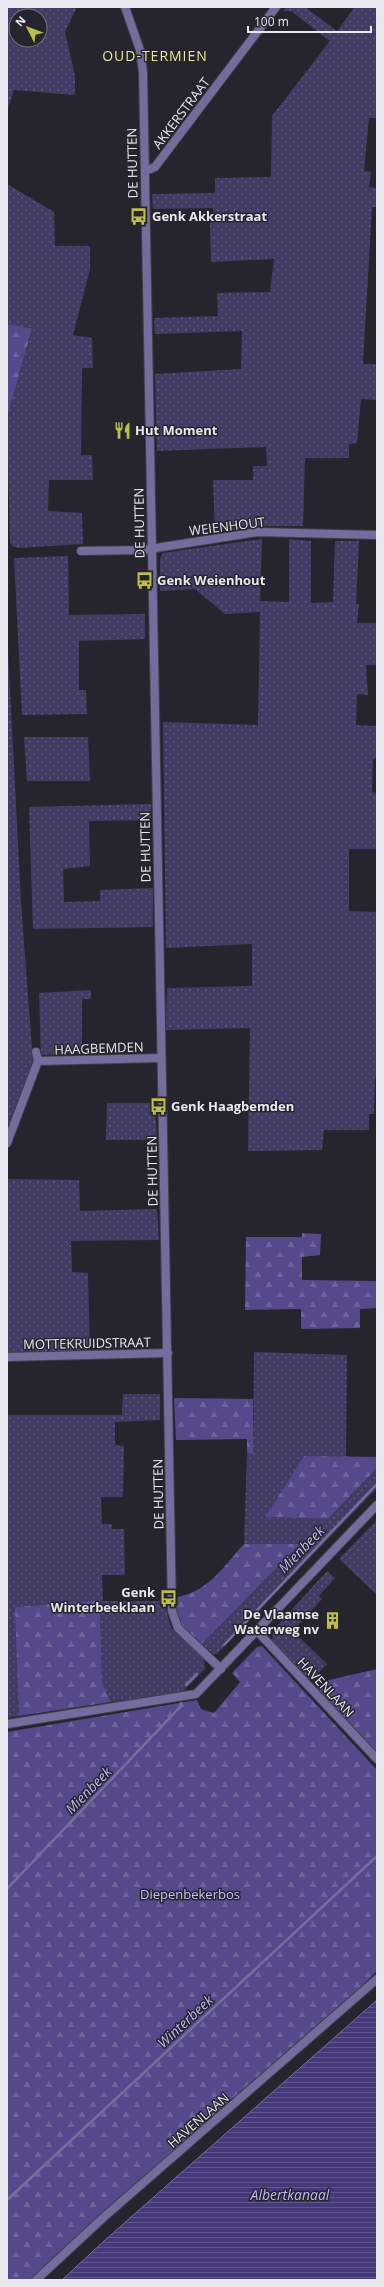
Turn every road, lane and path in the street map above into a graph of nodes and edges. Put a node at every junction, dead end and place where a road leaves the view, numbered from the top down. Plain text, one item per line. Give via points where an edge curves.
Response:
1 (124, 7) edge
2 (276, 7) edge
3 (145, 171) junction
4 (377, 535) edge
5 (151, 548) junction
6 (81, 551) dead end
7 (36, 1052) dead end
8 (161, 1058) junction
9 (38, 1061) junction
10 (7, 1143) edge
11 (168, 1353) junction
12 (7, 1357) edge
13 (377, 1505) edge
14 (257, 1631) junction
15 (221, 1669) junction
16 (7, 1724) edge
17 (377, 1759) edge
18 (377, 1979) edge
19 (36, 2280) edge

1 - 3 street, DE HUTTEN via 140,50 143,72
2 - 3 street, AKKERSTRAAT via 155,167
3 - 5 street, DE HUTTEN
4 - 5 street, WEIENHOUT via 258,532
5 - 6 street, WEIENHOUT
5 - 8 street, DE HUTTEN
7 - 9 street, HAAGBEMDEN
8 - 9 street, HAAGBEMDEN
8 - 11 street, DE HUTTEN
9 - 10 street, HAAGBEMDEN
11 - 12 street, MOTTEKRUIDSTRAAT
11 - 15 street, DE HUTTEN via 172,1611 178,1628
13 - 14 street
14 - 15 street
14 - 17 street, HAVENLAAN
15 - 16 street via 196,1694
18 - 19 street, HAVENLAAN via 104,2217

